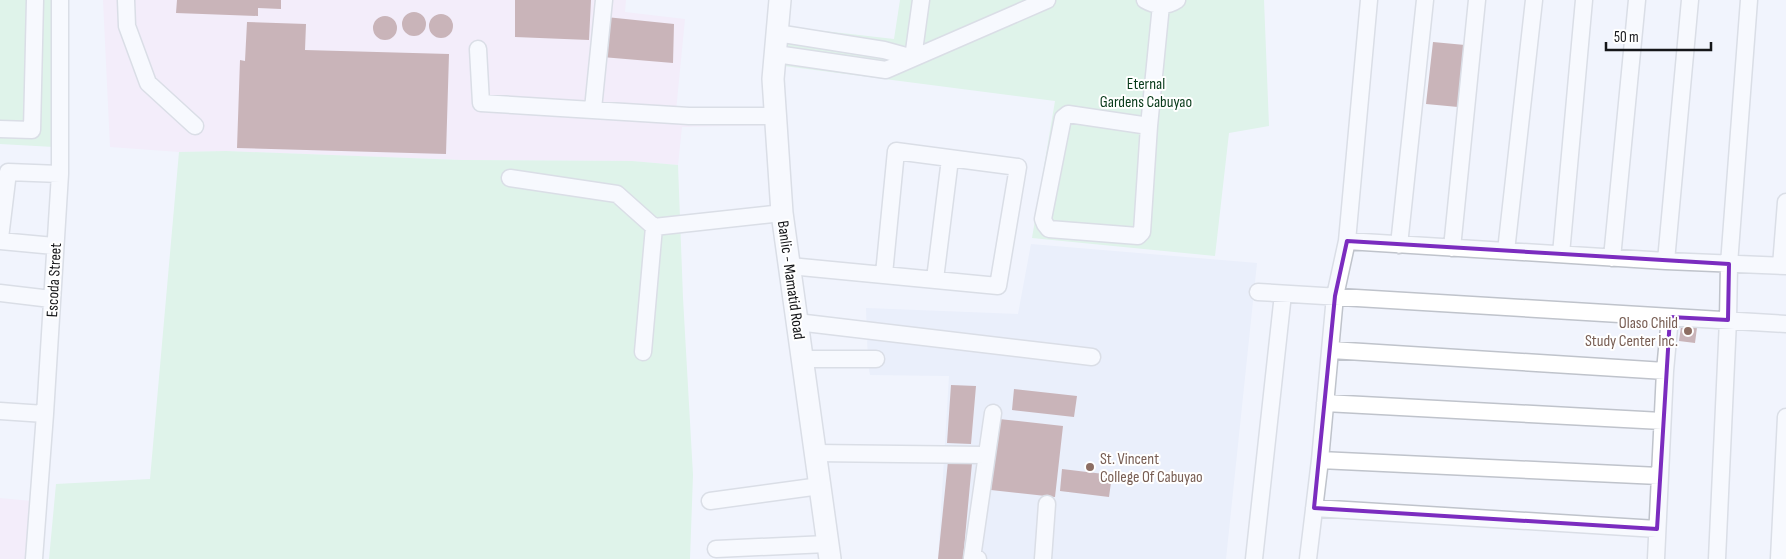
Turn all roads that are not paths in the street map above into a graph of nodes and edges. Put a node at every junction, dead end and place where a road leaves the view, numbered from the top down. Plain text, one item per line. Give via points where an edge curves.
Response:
1 (35, 0) edge
2 (60, 0) edge
3 (126, 0) edge
4 (604, 0) edge
5 (780, 0) edge
6 (921, 0) edge
7 (1047, 0) edge
8 (1145, 0) edge
9 (1177, 0) edge
10 (1369, 0) edge
11 (1425, 0) edge
12 (1477, 0) edge
13 (1534, 0) edge
14 (1584, 0) edge
15 (1637, 0) edge
16 (1690, 0) edge
17 (1748, 0) edge
18 (1161, 5) junction
19 (778, 32) junction
20 (478, 49) dead end
21 (776, 54) junction
22 (914, 58) junction
23 (593, 109) junction
24 (775, 116) junction
25 (195, 126) dead end
26 (1149, 126) junction
27 (0, 128) edge
28 (950, 159) junction
29 (60, 174) junction
30 (510, 178) dead end
31 (1786, 209) edge
32 (782, 213) junction
33 (654, 227) junction
34 (0, 240) edge
35 (1347, 241) junction
36 (1399, 245) junction
37 (54, 246) junction
38 (1452, 248) junction
39 (1506, 251) junction
40 (1561, 254) junction
41 (1612, 258) junction
42 (1666, 261) junction
43 (1729, 264) junction
44 (790, 266) junction
45 (1783, 266) edge
46 (884, 274) junction
47 (935, 279) junction
48 (1258, 292) dead end
49 (0, 293) edge
50 (1283, 294) junction
51 (1335, 296) junction
52 (51, 299) junction
53 (1670, 317) junction
54 (1728, 320) junction
55 (797, 322) junction
56 (1786, 324) edge
57 (1331, 350) junction
58 (643, 352) dead end
59 (1092, 357) dead end
60 (802, 359) junction
61 (876, 359) dead end
62 (1665, 371) junction
63 (1325, 403) junction
64 (0, 411) edge
65 (992, 413) dead end
66 (45, 414) junction
67 (1786, 417) edge
68 (1662, 420) junction
69 (815, 453) junction
70 (985, 455) junction
71 (1320, 460) junction
72 (1659, 476) junction
73 (820, 486) junction
74 (710, 501) dead end
75 (1047, 504) dead end
76 (1314, 508) junction
77 (1657, 529) junction
78 (716, 550) dead end
79 (828, 551) edge
80 (34, 559) edge
81 (978, 559) edge
82 (1043, 559) edge
83 (1254, 559) edge
84 (1308, 559) edge
85 (1656, 559) edge
86 (1716, 559) edge
87 (1779, 559) edge

1 - 27 street via 32,130
2 - 29 street, Escoda Street
3 - 25 street via 127,26 148,83
4 - 23 street
5 - 19 main road, Banlic - Mamatid Road
6 - 22 street
7 - 22 street
8 - 18 street
9 - 18 street
10 - 35 street
11 - 36 street
12 - 38 street
13 - 39 street
14 - 40 street
15 - 41 street
16 - 42 street
17 - 43 street
18 - 26 street
19 - 21 main road, Banlic - Mamatid Road
19 - 22 street
20 - 23 street via 481,103
21 - 22 street via 886,70
21 - 24 main road, Banlic - Mamatid Road via 773,79
23 - 24 street via 688,116
24 - 32 main road, Banlic - Mamatid Road
26 - 26 street via 1068,114 1063,118 1044,219 1049,229 1138,236 1143,226
28 - 46 street via 896,152
28 - 47 street
28 - 47 street via 1018,167 998,286
29 - 34 street via 8,172
29 - 37 street, Escoda Street
30 - 33 street via 617,194
31 - 45 street
32 - 33 street
32 - 44 main road, Banlic - Mamatid Road
33 - 58 street
34 - 37 street
35 - 36 street
35 - 51 street
36 - 38 street
37 - 52 street, Escoda Street
38 - 39 street
39 - 40 street
40 - 41 street
41 - 42 street
42 - 43 street
43 - 45 street
43 - 54 street
44 - 46 street
44 - 55 main road, Banlic - Mamatid Road
46 - 47 street
48 - 50 street
49 - 52 street
50 - 51 street
50 - 83 street
51 - 53 street
51 - 57 street
52 - 66 street, Escoda Street
53 - 54 street
53 - 62 street
54 - 56 street
54 - 86 street
55 - 59 street
55 - 60 main road, Banlic - Mamatid Road
57 - 62 street
57 - 63 street
60 - 61 street
60 - 69 main road, Banlic - Mamatid Road
62 - 68 street
63 - 68 street
63 - 71 street
64 - 66 street
65 - 70 street
66 - 80 street, Escoda Street
67 - 87 street
68 - 72 street
69 - 70 street
69 - 73 main road, Banlic - Mamatid Road
70 - 81 street via 972,558
71 - 72 street
71 - 76 street
72 - 77 street
73 - 74 street
73 - 79 main road, Banlic - Mamatid Road
75 - 82 street
76 - 77 street
76 - 84 street
77 - 85 street
78 - 79 street

